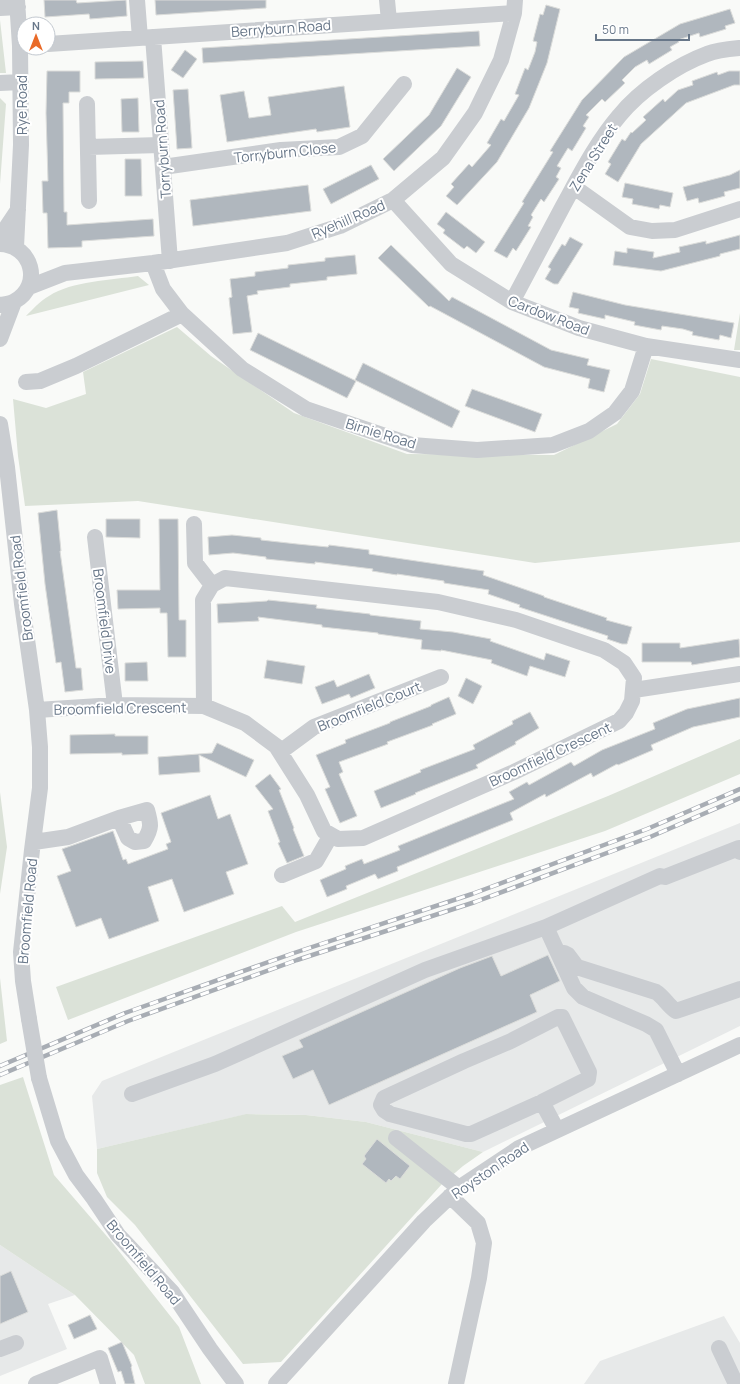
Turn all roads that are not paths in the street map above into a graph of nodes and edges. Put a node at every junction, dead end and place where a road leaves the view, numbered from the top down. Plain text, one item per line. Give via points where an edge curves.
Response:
1 (137, 0) edge
2 (387, 0) edge
3 (17, 4) edge
4 (514, 6) edge
5 (0, 8) edge
6 (18, 16) edge
7 (388, 21) junction
8 (146, 37) junction
9 (56, 43) edge
10 (740, 48) edge
11 (22, 56) edge
12 (21, 82) junction
13 (0, 83) edge
14 (404, 84) dead end
15 (87, 104) dead end
16 (161, 145) junction
17 (88, 147) junction
18 (163, 167) junction
19 (574, 187) junction
20 (393, 200) junction
21 (89, 201) dead end
22 (740, 209) edge
23 (18, 210) junction
24 (0, 237) edge
25 (0, 244) edge
26 (16, 247) junction
27 (170, 261) junction
28 (153, 263) junction
29 (30, 264) junction
30 (65, 273) junction
31 (29, 287) junction
32 (512, 302) junction
33 (7, 304) edge
34 (182, 314) junction
35 (0, 340) edge
36 (646, 346) junction
37 (740, 360) edge
38 (26, 382) dead end
39 (0, 424) edge
40 (194, 524) dead end
41 (94, 537) dead end
42 (212, 585) junction
43 (740, 674) edge
44 (441, 677) dead end
45 (634, 690) junction
46 (115, 705) junction
47 (204, 706) junction
48 (37, 710) junction
49 (280, 752) junction
50 (119, 818) junction
51 (331, 835) junction
52 (34, 842) junction
53 (740, 852) edge
54 (282, 875) dead end
55 (546, 927) junction
56 (558, 953) junction
57 (740, 989) edge
58 (740, 1045) edge
59 (678, 1074) junction
60 (132, 1094) dead end
61 (542, 1102) junction
62 (557, 1130) junction
63 (396, 1138) dead end
64 (455, 1192) junction
65 (16, 1343) dead end
66 (719, 1348) dead end
67 (0, 1349) edge
68 (36, 1384) edge
69 (108, 1384) edge
70 (236, 1384) edge
71 (276, 1384) edge
72 (456, 1384) edge
73 (736, 1384) edge

1 - 8 street, Torryburn Road
2 - 7 street
3 - 5 street
3 - 6 street, Rye Road
4 - 7 street, Berryburn Road
4 - 20 street, Ryehill Road via 501,60 476,114 443,158
7 - 8 street, Berryburn Road
8 - 9 street, Berryburn Road
8 - 16 street, Torryburn Road
10 - 19 street, Zena Street via 709,53 688,61 642,94 620,115 600,141
11 - 12 street, Rye Road
12 - 13 street
12 - 23 street, Rye Road
14 - 18 street, Torryburn Close via 362,136 339,147 282,150
15 - 17 street
16 - 17 street
16 - 18 street, Torryburn Road
17 - 21 street
18 - 27 street, Torryburn Road
19 - 22 street via 630,227 652,231 675,230
19 - 32 street, Zena Street
20 - 27 street, Ryehill Road via 340,226 287,243
20 - 32 street, Cardow Road via 451,264
23 - 24 street
23 - 26 street, Rye Road
25 - 26 street
26 - 29 street
27 - 28 street, Ryehill Road
28 - 30 street, Ryehill Road
28 - 34 street, Birnie Road via 163,288
29 - 30 street, Ryehill Road
29 - 31 street via 32,274
30 - 31 street, Ryehill Road
31 - 33 street via 24,294
32 - 36 street, Cardow Road via 579,328
33 - 35 street
34 - 36 street, Birnie Road via 242,369 306,409 412,445 477,450 553,446 589,430 615,413 632,391
34 - 38 street via 76,366 40,381
36 - 37 street, Cardow Road
39 - 48 street, Broomfield Road
40 - 42 street via 195,563
41 - 46 street, Broomfield Drive
42 - 45 street via 225,578 438,602 516,620 604,650 624,663 634,678
42 - 47 street, Broomfield Crescent via 203,600
43 - 45 street
44 - 49 street, Broomfield Court via 314,727
45 - 51 street, Broomfield Crescent via 632,702 619,721 535,762 363,838 338,839
46 - 47 street, Broomfield Crescent
46 - 48 street, Broomfield Crescent
47 - 49 street, Broomfield Crescent via 245,723 276,746
48 - 52 street, Broomfield Road via 40,788
49 - 51 street, Broomfield Crescent via 307,794 324,831
50 - 50 street via 147,810 151,831 144,841 134,842 128,838
50 - 52 street via 68,837
51 - 54 street via 316,861
52 - 70 street, Broomfield Road, bridge via 21,952 22,981 39,1078 58,1142 76,1175 118,1235 172,1292
53 - 55 street via 739,848 665,877 660,876
55 - 56 street
55 - 60 street via 425,970 215,1064
56 - 57 street via 564,952 577,967 656,992 676,1011
56 - 59 street via 574,988 583,997 656,1030
58 - 59 street, Royston Road
59 - 62 street, Royston Road
61 - 61 street via 588,1079 589,1072 562,1017 384,1098 381,1105 390,1114 471,1134
61 - 62 street
62 - 64 street, Royston Road via 519,1148
63 - 64 street
64 - 71 street, Royston Road via 424,1221
64 - 72 street via 478,1223 484,1243
65 - 67 street
66 - 73 street
68 - 69 street via 100,1358

